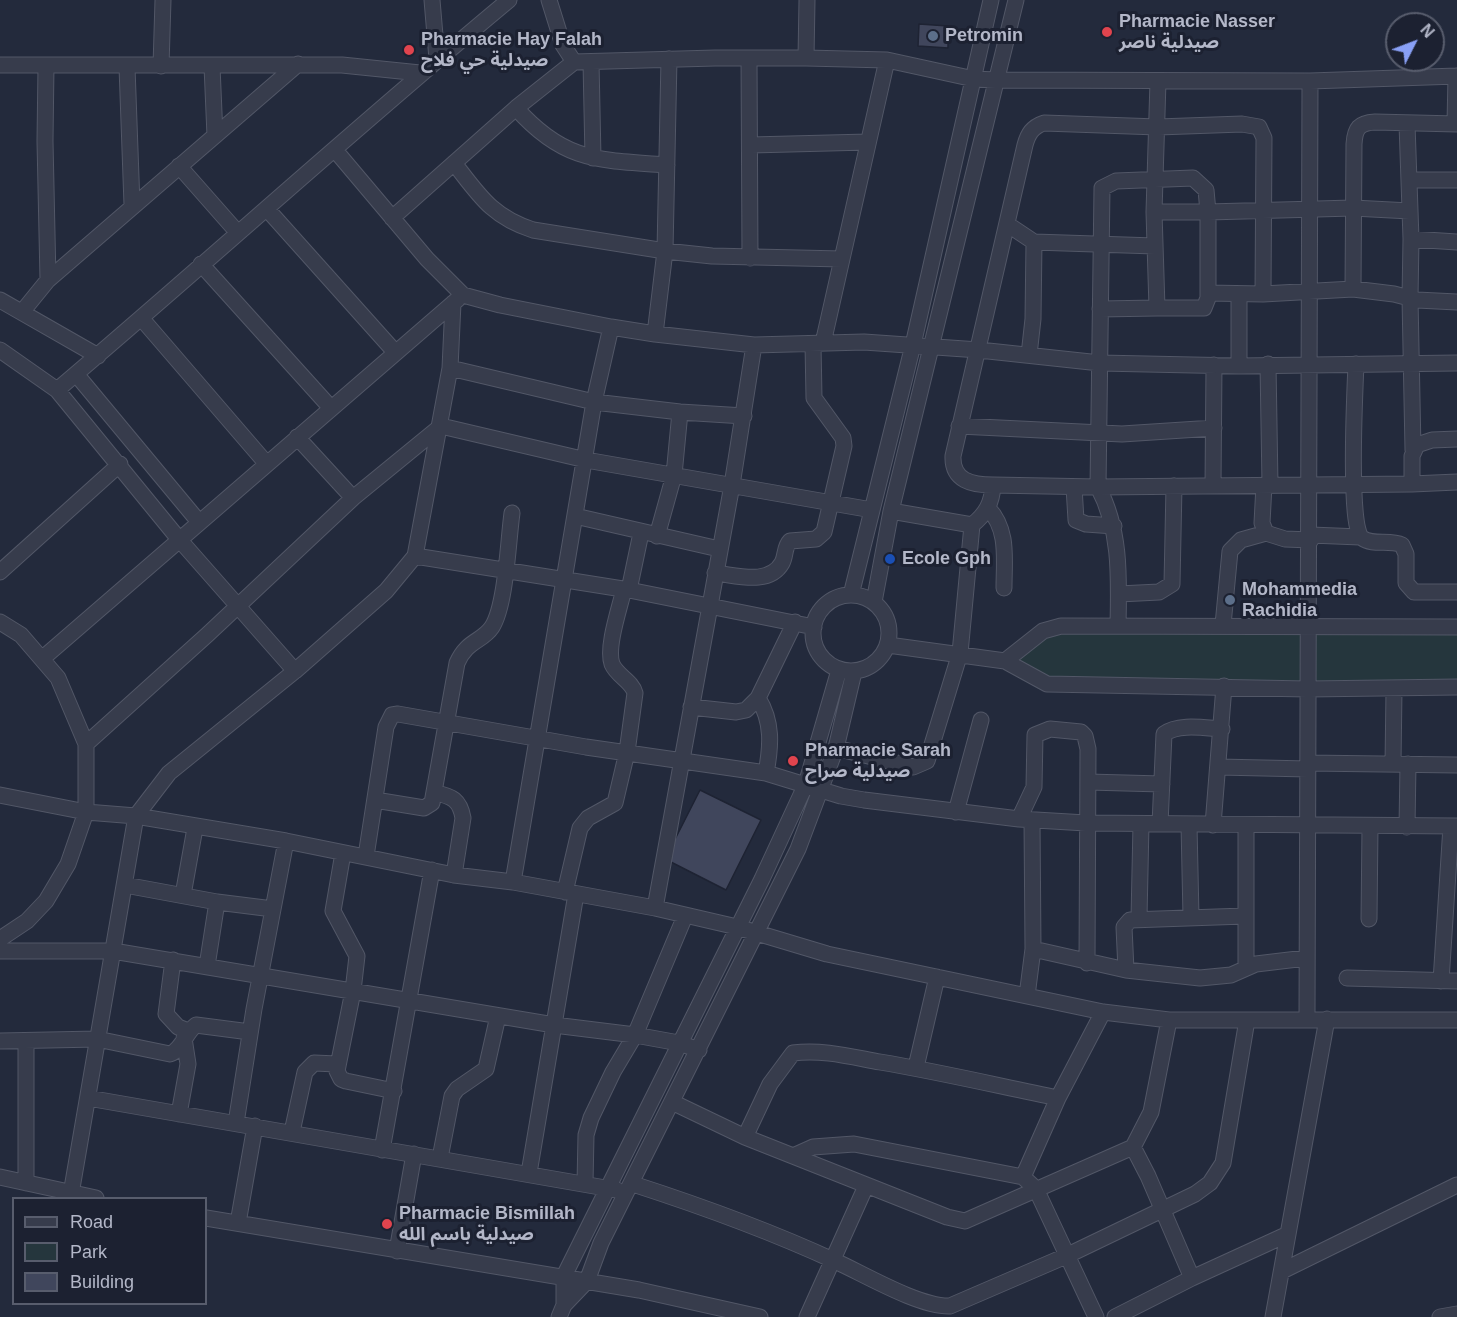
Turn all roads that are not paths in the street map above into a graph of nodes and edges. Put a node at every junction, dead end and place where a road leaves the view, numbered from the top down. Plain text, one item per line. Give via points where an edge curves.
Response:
1 (163, 0) edge
2 (432, 0) edge
3 (509, 0) edge
4 (549, 0) edge
5 (807, 0) edge
6 (991, 0) edge
7 (1016, 0) edge
8 (749, 58) junction
9 (806, 58) junction
10 (437, 59) junction
11 (669, 59) junction
12 (887, 60) junction
13 (574, 62) junction
14 (591, 62) junction
15 (297, 64) junction
16 (0, 65) edge
17 (46, 66) junction
18 (161, 66) junction
19 (212, 66) junction
20 (127, 67) junction
21 (420, 73) junction
22 (1456, 76) edge
23 (974, 79) junction
24 (996, 80) junction
25 (1158, 81) junction
26 (1310, 81) junction
27 (516, 108) junction
28 (1407, 124) junction
29 (1456, 124) edge
30 (1158, 127) junction
31 (215, 136) junction
32 (868, 142) junction
33 (750, 145) junction
34 (335, 150) junction
35 (593, 158) junction
36 (454, 163) junction
37 (667, 165) junction
38 (179, 166) junction
39 (1156, 179) junction
40 (1409, 180) junction
41 (1457, 180) edge
42 (132, 205) junction
43 (1353, 208) junction
44 (267, 209) junction
45 (1310, 209) junction
46 (1262, 211) junction
47 (1410, 211) junction
48 (1154, 212) junction
49 (1208, 212) junction
50 (392, 218) junction
51 (1007, 224) junction
52 (238, 233) junction
53 (1411, 239) junction
54 (1034, 242) junction
55 (1457, 242) edge
56 (1100, 245) junction
57 (1155, 246) junction
58 (665, 251) junction
59 (750, 258) junction
60 (842, 259) junction
61 (201, 264) junction
62 (48, 279) junction
63 (1353, 289) junction
64 (1309, 290) junction
65 (1208, 293) junction
66 (1239, 294) junction
67 (1263, 294) junction
68 (1410, 298) junction
69 (458, 299) junction
70 (0, 300) edge
71 (1457, 302) edge
72 (1157, 308) junction
73 (1100, 309) junction
74 (22, 312) junction
75 (142, 319) junction
76 (611, 327) junction
77 (656, 334) junction
78 (818, 344) junction
79 (754, 345) junction
80 (913, 345) junction
81 (933, 346) junction
82 (0, 350) edge
83 (979, 350) junction
84 (395, 352) junction
85 (1029, 355) junction
86 (98, 356) junction
87 (1100, 363) junction
88 (1308, 363) junction
89 (1412, 363) junction
90 (1457, 363) edge
91 (1268, 364) junction
92 (1356, 364) junction
93 (1214, 365) junction
94 (1239, 366) junction
95 (450, 368) junction
96 (76, 374) junction
97 (57, 390) junction
98 (594, 402) junction
99 (330, 407) junction
100 (680, 412) junction
101 (744, 416) junction
102 (441, 426) junction
103 (959, 426) junction
104 (1214, 428) junction
105 (1098, 433) junction
106 (297, 437) junction
107 (1457, 439) edge
108 (1413, 450) junction
109 (586, 460) junction
110 (120, 464) junction
111 (266, 464) junction
112 (674, 475) junction
113 (1457, 482) edge
114 (1412, 484) junction
115 (732, 485) junction
116 (993, 485) junction
117 (1267, 485) junction
118 (1311, 485) junction
119 (1174, 486) junction
120 (1214, 486) junction
121 (1353, 486) junction
122 (1074, 487) junction
123 (1098, 487) junction
124 (353, 498) junction
125 (830, 502) junction
126 (988, 508) junction
127 (872, 510) junction
128 (891, 511) junction
129 (512, 513) dead end
130 (575, 516) junction
131 (199, 522) junction
132 (972, 525) junction
133 (1114, 526) junction
134 (641, 533) junction
135 (1266, 533) junction
136 (657, 536) junction
137 (1360, 537) junction
138 (178, 538) junction
139 (1311, 538) junction
140 (719, 549) junction
141 (415, 556) junction
142 (505, 569) junction
143 (0, 572) edge
144 (716, 573) junction
145 (564, 579) junction
146 (1004, 588) dead end
147 (627, 590) junction
148 (1457, 592) edge
149 (1119, 594) junction
150 (851, 595) junction
151 (873, 602) junction
152 (711, 605) junction
153 (236, 606) junction
154 (0, 622) edge
155 (795, 622) junction
156 (1223, 625) junction
157 (1118, 626) junction
158 (814, 627) junction
159 (1310, 627) junction
160 (1457, 627) edge
161 (888, 645) junction
162 (960, 653) junction
163 (43, 658) junction
164 (1005, 661) junction
165 (295, 671) junction
166 (847, 671) junction
167 (1224, 686) junction
168 (1457, 687) edge
169 (1308, 689) junction
170 (1394, 690) junction
171 (758, 698) junction
172 (691, 707) junction
173 (981, 720) dead end
174 (447, 722) junction
175 (1222, 729) junction
176 (535, 738) junction
177 (86, 744) junction
178 (836, 748) junction
179 (627, 752) junction
180 (684, 760) junction
181 (1400, 764) junction
182 (1457, 765) edge
183 (1308, 766) junction
184 (1219, 767) junction
185 (765, 773) junction
186 (1088, 782) junction
187 (806, 784) junction
188 (1162, 784) junction
189 (822, 790) junction
190 (435, 793) junction
191 (0, 795) edge
192 (375, 800) junction
193 (86, 812) junction
194 (956, 812) junction
195 (136, 816) junction
196 (1025, 820) junction
197 (1086, 823) junction
198 (1141, 824) junction
199 (1160, 824) junction
200 (1189, 825) junction
201 (1213, 825) junction
202 (1246, 825) junction
203 (1454, 826) edge
204 (1306, 827) junction
205 (1370, 827) junction
206 (1407, 827) junction
207 (195, 828) junction
208 (286, 841) junction
209 (343, 853) junction
210 (366, 856) junction
211 (432, 870) junction
212 (454, 874) junction
213 (513, 882) junction
214 (125, 885) junction
215 (570, 893) junction
216 (183, 895) junction
217 (217, 902) junction
218 (655, 908) junction
219 (273, 909) junction
220 (685, 916) junction
221 (1245, 916) junction
222 (1191, 917) junction
223 (1139, 918) junction
224 (1369, 919) dead end
225 (737, 927) junction
226 (757, 935) junction
227 (0, 939) edge
228 (1033, 949) junction
229 (0, 951) edge
230 (113, 951) junction
231 (1306, 958) junction
232 (173, 960) junction
233 (1087, 963) junction
234 (207, 966) junction
235 (1246, 967) junction
236 (1126, 970) junction
237 (261, 976) junction
238 (937, 976) junction
239 (1347, 978) dead end
240 (1441, 981) junction
241 (1457, 981) edge
242 (353, 991) junction
243 (1027, 996) junction
244 (409, 1001) junction
245 (1102, 1012) junction
246 (498, 1016) junction
247 (1307, 1019) junction
248 (1327, 1019) junction
249 (1169, 1020) junction
250 (1247, 1020) junction
251 (1457, 1020) edge
252 (554, 1025) junction
253 (250, 1032) junction
254 (186, 1035) junction
255 (635, 1035) junction
256 (98, 1039) junction
257 (0, 1041) edge
258 (26, 1041) junction
259 (679, 1043) junction
260 (699, 1050) junction
261 (337, 1064) junction
262 (916, 1067) junction
263 (394, 1091) junction
264 (88, 1098) junction
265 (1058, 1098) junction
266 (672, 1102) junction
267 (179, 1114) junction
268 (236, 1123) junction
269 (255, 1126) junction
270 (292, 1132) junction
271 (745, 1137) junction
272 (1133, 1147) junction
273 (382, 1150) junction
274 (414, 1154) junction
275 (793, 1156) junction
276 (440, 1158) junction
277 (529, 1173) junction
278 (0, 1177) edge
279 (1023, 1177) junction
280 (26, 1183) junction
281 (585, 1184) junction
282 (1457, 1185) edge
283 (866, 1186) junction
284 (608, 1187) junction
285 (631, 1189) junction
286 (1036, 1189) junction
287 (71, 1194) junction
288 (90, 1197) edge
289 (1162, 1208) junction
290 (207, 1218) edge
291 (238, 1223) junction
292 (1288, 1234) junction
293 (397, 1251) junction
294 (1066, 1256) junction
295 (834, 1260) junction
296 (1282, 1271) junction
297 (564, 1276) junction
298 (1192, 1278) junction
299 (587, 1281) junction
300 (561, 1311) edge
301 (1457, 1314) edge
302 (760, 1317) edge
303 (807, 1317) edge
304 (1096, 1317) edge
305 (1115, 1317) edge
306 (1274, 1317) edge
307 (1440, 1317) edge

1 - 18 street
2 - 10 street
3 - 10 street
4 - 13 street via 563,45
5 - 9 street
6 - 23 street
7 - 24 street
8 - 9 street
8 - 11 street
8 - 33 street
9 - 12 street
10 - 21 street
11 - 14 street
11 - 37 street
12 - 23 street
12 - 32 street
13 - 14 street
13 - 27 street
14 - 35 street
15 - 19 street
15 - 21 street
15 - 31 street
16 - 17 street
17 - 20 street
17 - 62 street
18 - 19 street
18 - 20 street
19 - 31 street
20 - 42 street
21 - 34 street
22 - 26 street
22 - 29 street
23 - 24 street
23 - 80 street
24 - 25 street
24 - 81 street
25 - 26 street
25 - 30 street
26 - 45 street
27 - 35 street via 548,140
27 - 36 street
28 - 29 street
28 - 40 street
28 - 43 street via 1363,123 1357,128
30 - 39 street
30 - 46 street via 1259,127 1264,138
30 - 51 street via 1044,123 1035,127 1025,145
31 - 38 street
32 - 33 street
32 - 60 street
33 - 59 street
34 - 44 street
34 - 50 street
35 - 37 street
36 - 50 street
36 - 58 street via 485,203 514,224
37 - 58 street
38 - 42 street
38 - 52 street
39 - 48 street
39 - 49 street via 1197,180 1206,190
39 - 56 street via 1116,181 1102,189
40 - 41 street
40 - 47 street
42 - 62 street
43 - 45 street
43 - 47 street
43 - 63 street
44 - 52 street
44 - 84 street
45 - 46 street
45 - 64 street
46 - 49 street
46 - 67 street
47 - 53 street
48 - 49 street
48 - 57 street
49 - 65 street
50 - 69 street
51 - 54 street
51 - 83 street
52 - 61 street
53 - 55 street
53 - 68 street
54 - 56 street
54 - 85 street
56 - 57 street
56 - 73 street
57 - 72 street
58 - 59 street
58 - 77 street
59 - 60 street
60 - 78 street
61 - 75 street
61 - 99 street
62 - 74 street
63 - 64 street
63 - 68 street
64 - 67 street
64 - 88 street
65 - 66 street
65 - 72 street via 1204,308
66 - 67 street
66 - 94 street
68 - 71 street
68 - 89 street
69 - 76 street
69 - 84 street
69 - 95 street
70 - 74 street
72 - 73 street
73 - 87 street
74 - 86 street
75 - 86 street
75 - 111 street
76 - 77 street
76 - 98 street
77 - 79 street
78 - 79 street
78 - 80 street
78 - 125 street via 813,398 843,438 842,459
79 - 101 street
80 - 81 street
80 - 127 street
81 - 83 street
81 - 128 street
82 - 97 street
83 - 85 street
83 - 103 street
84 - 99 street
85 - 87 street
86 - 96 street
87 - 93 street
87 - 105 street
88 - 91 street
88 - 92 street
88 - 118 street
89 - 90 street
89 - 92 street
89 - 108 street
91 - 94 street
91 - 117 street
92 - 121 street
93 - 94 street
93 - 104 street
95 - 98 street
95 - 102 street
96 - 97 street
96 - 131 street
97 - 110 street
98 - 100 street
98 - 109 street
99 - 106 street
100 - 101 street
100 - 112 street
101 - 115 street
102 - 109 street
102 - 124 street
102 - 141 street
103 - 105 street
103 - 116 street via 952,456 955,471 975,485
104 - 105 street
104 - 120 street
105 - 123 street
106 - 111 street
106 - 124 street
107 - 108 street via 1432,440
108 - 114 street
109 - 112 street
109 - 130 street
110 - 138 street
110 - 143 street
111 - 131 street
112 - 115 street
112 - 136 street
113 - 114 street
114 - 121 street
115 - 125 street
115 - 140 street
116 - 122 street
116 - 126 street
117 - 118 street
117 - 120 street
117 - 135 street via 1262,523
118 - 121 street
118 - 139 street
119 - 120 street
119 - 123 street
119 - 149 street via 1173,584 1159,592
121 - 137 street
122 - 123 street
122 - 133 street via 1076,520
123 - 133 street
124 - 153 street
125 - 127 street
125 - 144 street via 824,532 816,539 790,541 783,562 773,573 754,578
126 - 132 street
126 - 146 street via 997,517 1004,536
127 - 150 street
128 - 132 street
128 - 151 street
129 - 142 street
130 - 134 street
130 - 145 street
131 - 138 street
132 - 162 street
133 - 149 street
134 - 136 street
134 - 147 street
135 - 139 street via 1285,539
135 - 156 street via 1241,540 1230,551
136 - 140 street
137 - 139 street
137 - 148 street via 1402,545 1406,554 1406,583 1413,592
138 - 153 street
138 - 163 street
139 - 159 street
140 - 144 street
141 - 142 street
141 - 165 street via 386,591
142 - 145 street
142 - 174 street via 494,623 464,648 457,663
144 - 152 street
145 - 147 street
145 - 176 street
147 - 152 street
147 - 179 street via 611,656 615,669 635,693
149 - 157 street
150 - 151 street
150 - 158 street via 831,601
151 - 161 street via 888,621
152 - 155 street
152 - 172 street
153 - 165 street
153 - 177 street
154 - 163 street
155 - 158 street
155 - 171 street
156 - 157 street
156 - 159 street
157 - 164 street via 1050,628
158 - 166 street via 816,648 830,665
159 - 160 street
159 - 169 street
161 - 162 street
161 - 166 street via 875,663
162 - 164 street
162 - 178 street via 927,761 913,767
163 - 177 street via 58,678
164 - 167 street via 1047,684
165 - 195 street via 169,773
166 - 178 street
166 - 187 street
167 - 169 street
167 - 175 street
168 - 170 street
169 - 170 street
169 - 183 street
170 - 181 street
171 - 172 street via 746,710 736,712
171 - 185 street via 770,728
172 - 180 street
173 - 194 street
174 - 176 street
174 - 190 street
174 - 192 street via 392,715 384,737
175 - 184 street
175 - 188 street via 1193,727 1167,732 1162,739
176 - 179 street
176 - 213 street
177 - 193 street
178 - 189 street
179 - 180 street
179 - 215 street via 615,803 588,818 580,828
180 - 185 street
180 - 218 street
181 - 182 street
181 - 183 street
181 - 206 street
183 - 184 street
183 - 204 street
184 - 201 street
185 - 187 street
186 - 188 street
186 - 196 street via 1085,736 1075,730 1039,731 1035,735 1034,787
186 - 197 street
187 - 189 street
187 - 225 street
188 - 199 street
189 - 194 street via 864,800
189 - 226 street
190 - 192 street via 432,803 424,808
190 - 212 street via 453,798 461,809
191 - 193 street
192 - 210 street
193 - 195 street
193 - 227 street via 68,864 46,901 27,921
194 - 196 street
195 - 207 street
195 - 214 street
196 - 197 street
196 - 228 street
197 - 198 street
197 - 233 street
198 - 199 street
198 - 223 street
199 - 200 street
200 - 201 street
200 - 222 street
201 - 202 street
202 - 204 street
202 - 221 street
203 - 206 street
203 - 240 street
204 - 205 street
204 - 231 street
205 - 206 street
205 - 224 street
207 - 208 street
207 - 216 street
208 - 209 street
208 - 219 street
209 - 210 street
209 - 242 street via 333,912 357,956
210 - 211 street
211 - 212 street
211 - 244 street
212 - 213 street
213 - 215 street
214 - 216 street
214 - 230 street
215 - 218 street
215 - 252 street
216 - 217 street
217 - 219 street
217 - 234 street
218 - 220 street
219 - 237 street
220 - 225 street
220 - 255 street
221 - 222 street
221 - 235 street
222 - 223 street
223 - 236 street via 1124,927
225 - 226 street
225 - 259 street
226 - 238 street
226 - 260 street
228 - 233 street
228 - 243 street
229 - 230 street
230 - 232 street
230 - 256 street
231 - 235 street
231 - 247 street
232 - 234 street
232 - 254 street via 166,1014
233 - 236 street
234 - 237 street
235 - 236 street via 1231,975 1208,978
237 - 242 street
237 - 253 street
238 - 243 street
238 - 262 street
239 - 240 street
240 - 241 street
242 - 244 street
242 - 261 street
243 - 245 street
244 - 246 street
244 - 263 street
245 - 249 street
245 - 265 street
246 - 252 street
246 - 276 street via 486,1069 452,1095
247 - 248 street
247 - 250 street
248 - 251 street
248 - 292 street
249 - 250 street
249 - 272 street via 1151,1112
250 - 289 street via 1219,1172 1195,1194
252 - 255 street
252 - 277 street
253 - 254 street via 200,1025
253 - 268 street
254 - 256 street via 177,1051 170,1054
254 - 267 street via 188,1064
255 - 259 street
255 - 281 street via 591,1118 586,1135
256 - 258 street
256 - 264 street
257 - 258 street
258 - 280 street
259 - 260 street
259 - 284 street
260 - 266 street
261 - 263 street via 341,1079
261 - 270 street via 314,1063 305,1072
262 - 265 street
262 - 271 street via 832,1053 793,1053 770,1084
263 - 273 street
264 - 267 street
264 - 287 street
265 - 279 street
266 - 271 street
266 - 285 street
267 - 268 street
268 - 269 street
269 - 270 street
269 - 291 street
270 - 273 street
271 - 275 street
272 - 286 street
272 - 289 street
273 - 274 street
274 - 276 street
274 - 293 street
275 - 279 street via 813,1147 854,1143
275 - 283 street
276 - 277 street
277 - 281 street
278 - 280 street
279 - 286 street
280 - 287 street
281 - 284 street
282 - 296 street
283 - 286 street via 965,1221
283 - 295 street
284 - 285 street
284 - 297 street
285 - 295 street via 681,1199
285 - 299 street via 601,1243
286 - 294 street
287 - 288 street
289 - 294 street
289 - 298 street
290 - 291 street
291 - 293 street
292 - 296 street
292 - 298 street
293 - 297 street
294 - 295 street via 944,1306 892,1288
294 - 304 street
295 - 303 street
296 - 306 street
297 - 299 street
297 - 300 street
298 - 305 street
299 - 300 street
299 - 302 street
301 - 307 street

